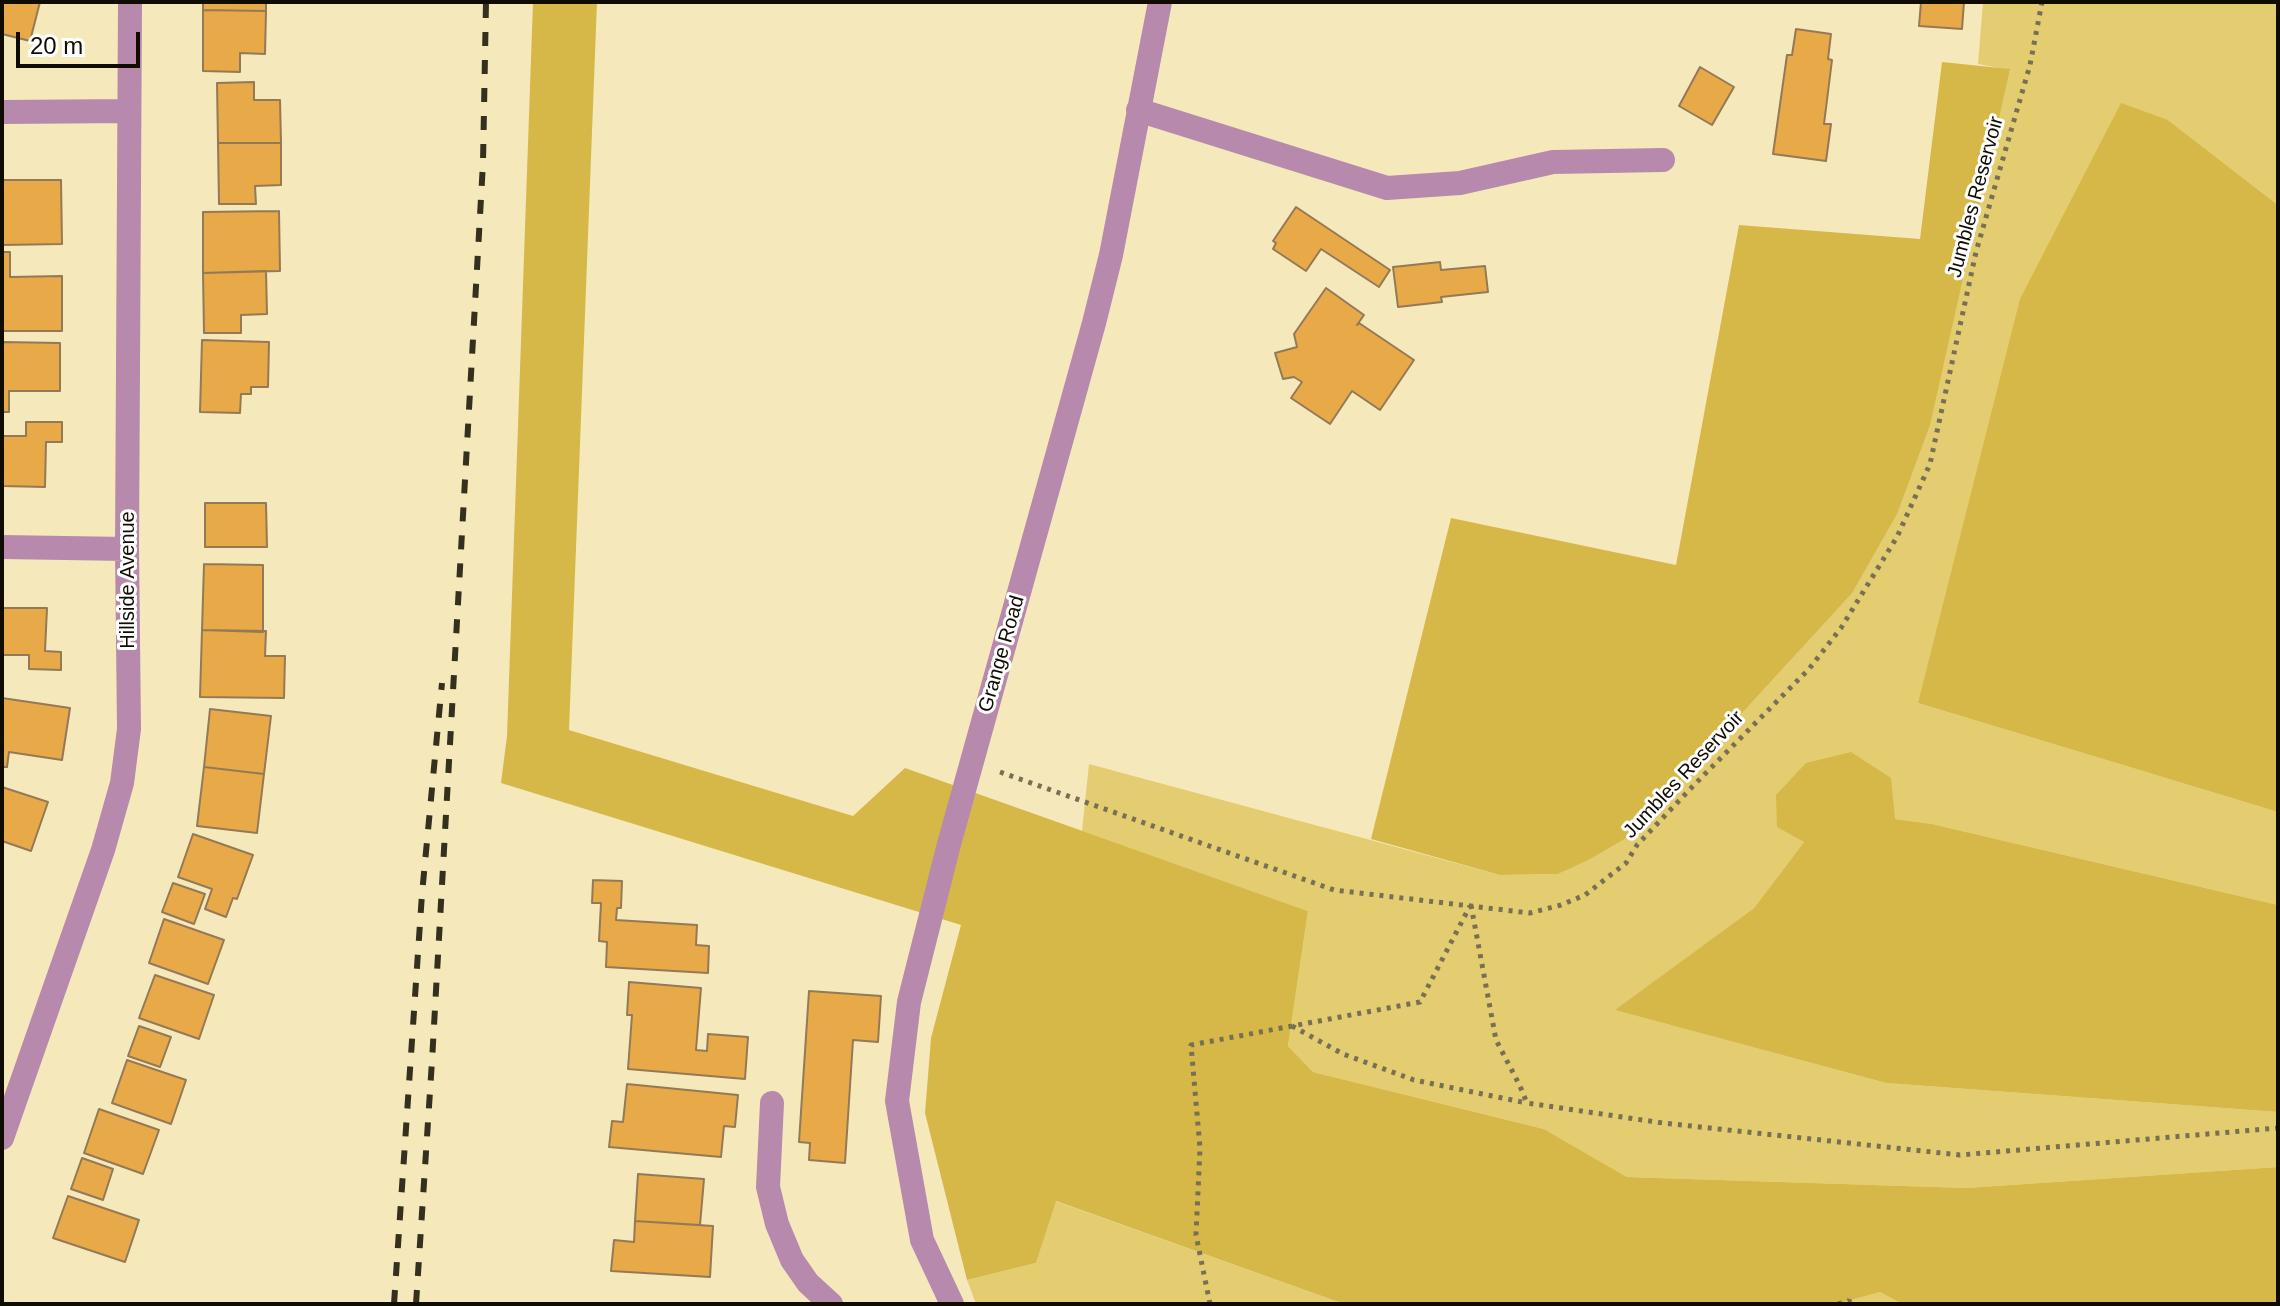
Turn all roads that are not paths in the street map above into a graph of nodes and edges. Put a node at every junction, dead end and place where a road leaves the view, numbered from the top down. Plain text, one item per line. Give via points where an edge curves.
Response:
1 (130, 2) edge
2 (1160, 2) edge
3 (1138, 110) junction
4 (129, 111) junction
5 (2, 112) edge
6 (1663, 160) dead end
7 (2, 547) edge
8 (127, 549) junction
9 (772, 1103) dead end
10 (2, 1138) edge
11 (831, 1304) edge
12 (952, 1304) edge

1 - 4 street, Hillside Avenue
2 - 3 street, Grange Road
3 - 6 street via 1387,188 1460,183 1553,162
3 - 12 street, Grange Road via 1094,323 909,1002 897,1101 922,1240
4 - 5 street
4 - 8 street, Hillside Avenue
7 - 8 street
8 - 10 street, Hillside Avenue via 129,729 122,783
9 - 11 street via 768,1187 777,1224 792,1260

